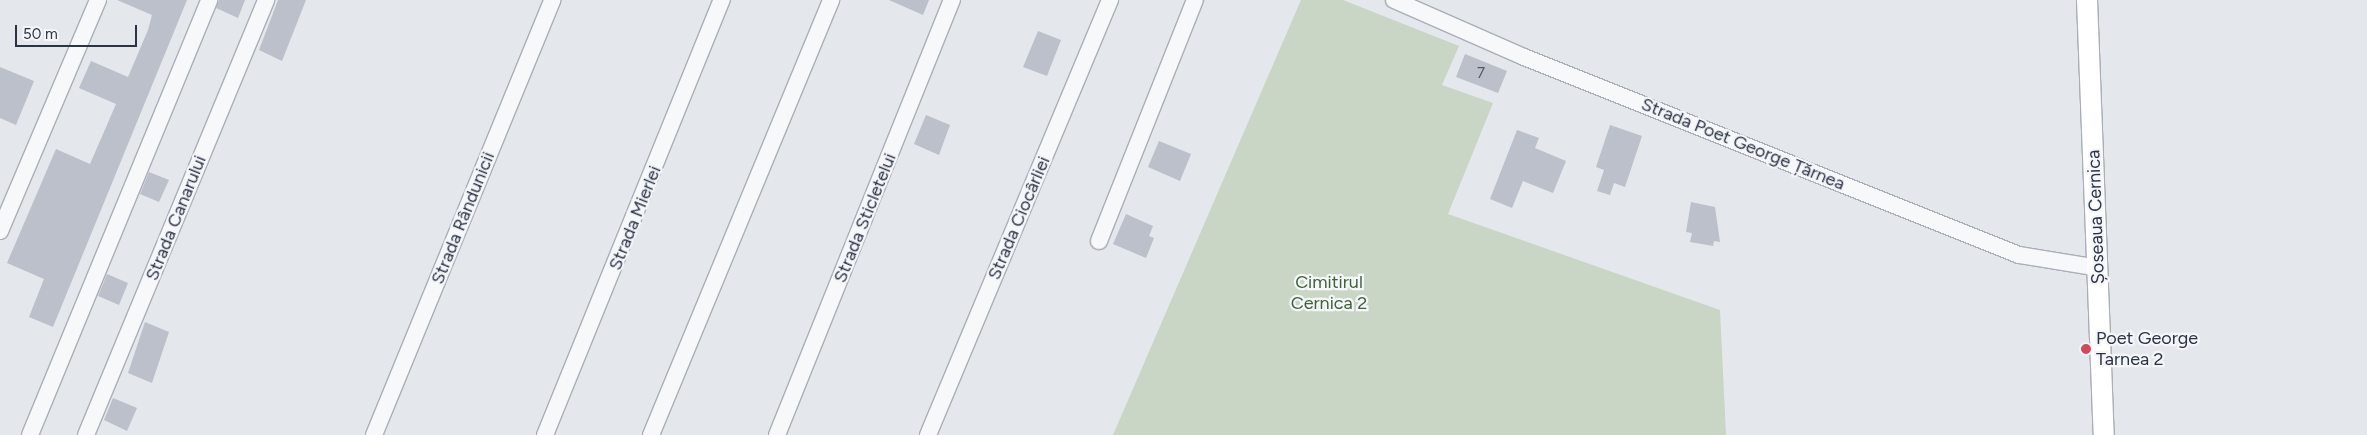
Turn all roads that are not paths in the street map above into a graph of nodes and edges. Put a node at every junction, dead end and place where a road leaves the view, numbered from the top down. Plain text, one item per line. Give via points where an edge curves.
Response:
1 (98, 0) edge
2 (209, 0) edge
3 (266, 0) edge
4 (552, 0) edge
5 (722, 0) edge
6 (831, 0) edge
7 (952, 0) edge
8 (1110, 0) edge
9 (1195, 0) edge
10 (1394, 0) edge
11 (2087, 0) edge
12 (0, 231) edge
13 (1099, 242) dead end
14 (2098, 268) junction
15 (30, 435) edge
16 (86, 435) edge
17 (374, 435) edge
18 (545, 435) edge
19 (651, 435) edge
20 (777, 435) edge
21 (928, 435) edge
22 (2104, 435) edge

1 - 12 street
2 - 15 street
3 - 16 street, Strada Canarului
4 - 17 street, Strada Rândunicii
5 - 18 street, Strada Mierlei
6 - 19 street
7 - 20 street, Strada Sticletelui
8 - 21 street, Strada Ciocârliei
9 - 13 street
10 - 14 street, Strada Poet George Țărnea via 1533,61 2019,254
11 - 14 main road, Șoseaua Cernica
14 - 22 main road, Șoseaua Cernica

